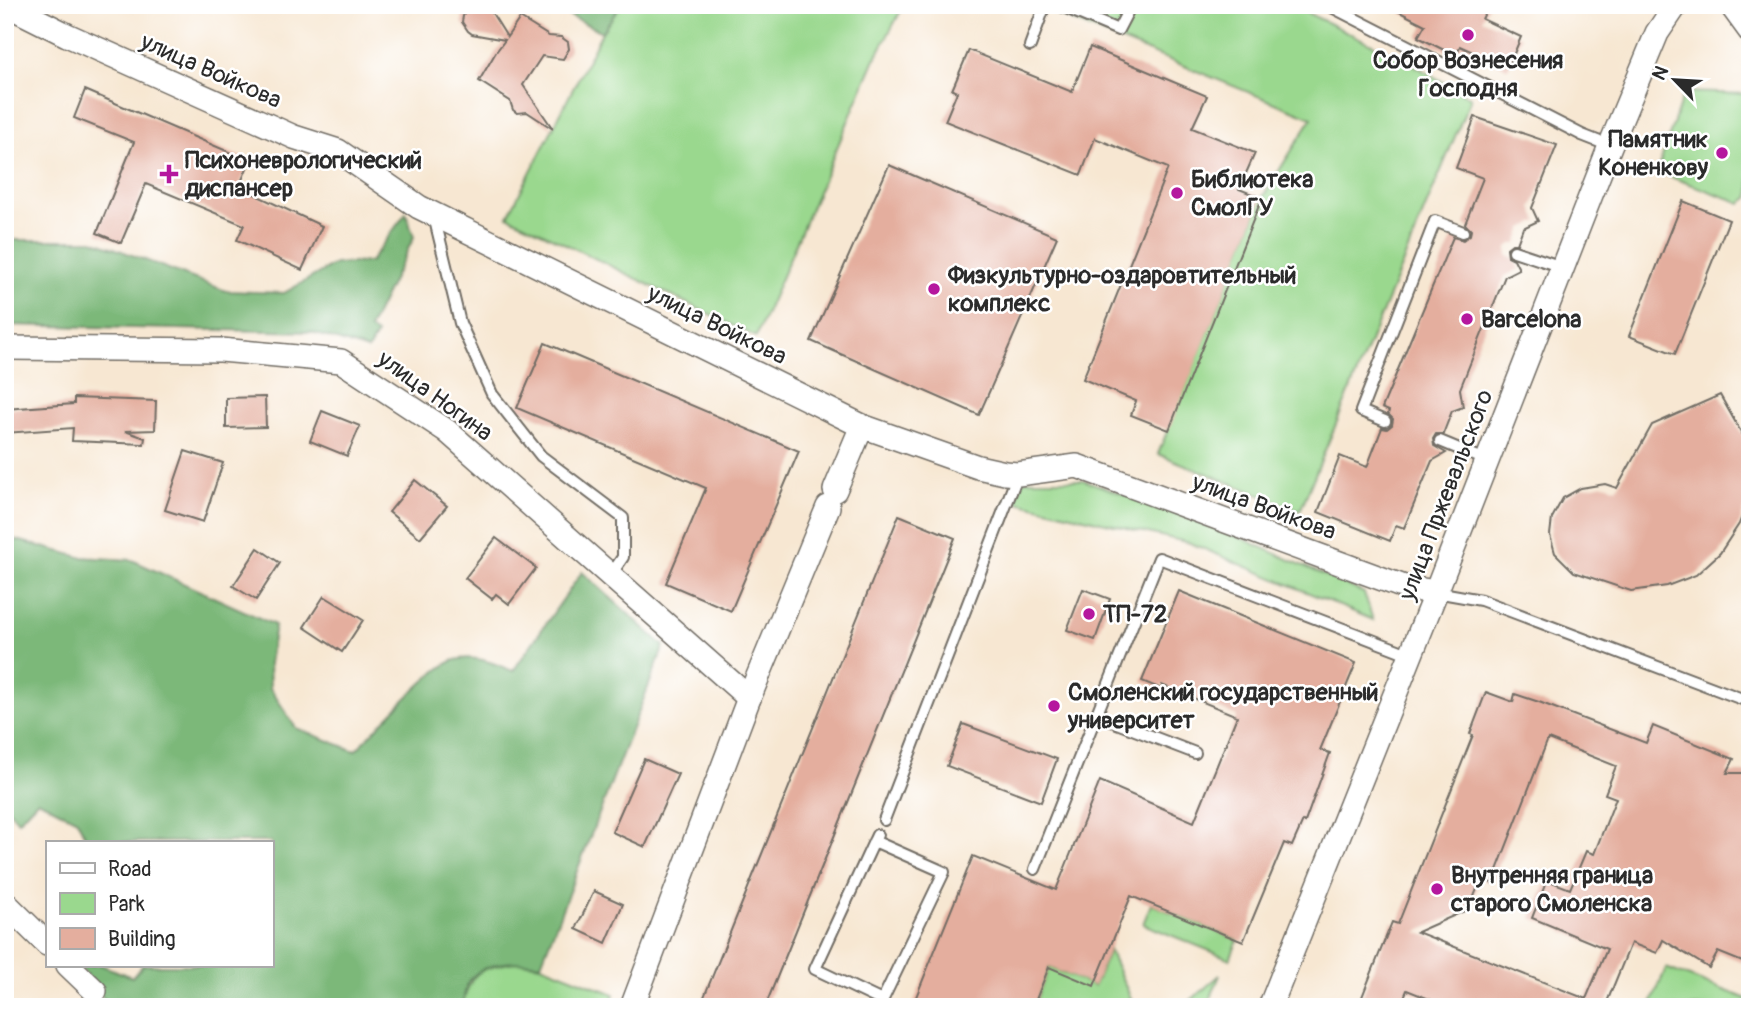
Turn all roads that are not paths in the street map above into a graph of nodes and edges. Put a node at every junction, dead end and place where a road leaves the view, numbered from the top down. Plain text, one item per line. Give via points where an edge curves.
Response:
1 (7, 5) edge
2 (1045, 5) edge
3 (1059, 5) edge
4 (1131, 5) edge
5 (1328, 5) edge
6 (1675, 5) edge
7 (1731, 5) edge
8 (1750, 31) edge
9 (1030, 46) dead end
10 (1610, 146) junction
11 (434, 214) junction
12 (1463, 232) dead end
13 (1514, 251) dead end
14 (1562, 267) junction
15 (5, 348) edge
16 (1385, 421) dead end
17 (862, 426) junction
18 (1440, 441) dead end
19 (1488, 461) junction
20 (1018, 474) junction
21 (610, 576) junction
22 (1436, 593) junction
23 (1411, 655) junction
24 (749, 698) junction
25 (1750, 702) edge
26 (1096, 715) junction
27 (1195, 753) dead end
28 (884, 820) dead end
29 (1035, 869) dead end
30 (5, 903) edge
31 (46, 943) edge
32 (70, 967) edge
33 (95, 991) dead end
34 (881, 1004) edge
35 (632, 1007) edge
36 (1270, 1007) edge

1 - 11 street, улица Войкова via 294,136 338,151
2 - 9 lane
3 - 4 lane via 1118,30
5 - 10 lane
6 - 10 street, улица Пржевальского via 1657,33
7 - 8 street
10 - 14 street, улица Пржевальского
11 - 17 street, улица Войкова
11 - 21 lane via 460,323 492,394 541,456 623,517 623,557
12 - 16 lane via 1434,221 1361,411
13 - 14 lane
14 - 19 street, улица Пржевальского
15 - 21 street, улица Ногина via 220,350 341,361 447,431
17 - 20 street, улица Войкова via 978,467
17 - 24 street
18 - 19 lane
19 - 22 street, улица Пржевальского
20 - 22 street, улица Войкова via 1077,466 1408,588
20 - 28 lane
21 - 24 street, улица Ногина
22 - 23 street, улица Пржевальского
22 - 25 lane via 1481,600
23 - 26 lane via 1159,558
23 - 36 street, улица Пржевальского
24 - 35 street
26 - 27 lane
26 - 29 lane
30 - 31 street
32 - 33 street
34 - 34 lane via 944,872 875,838 815,970

